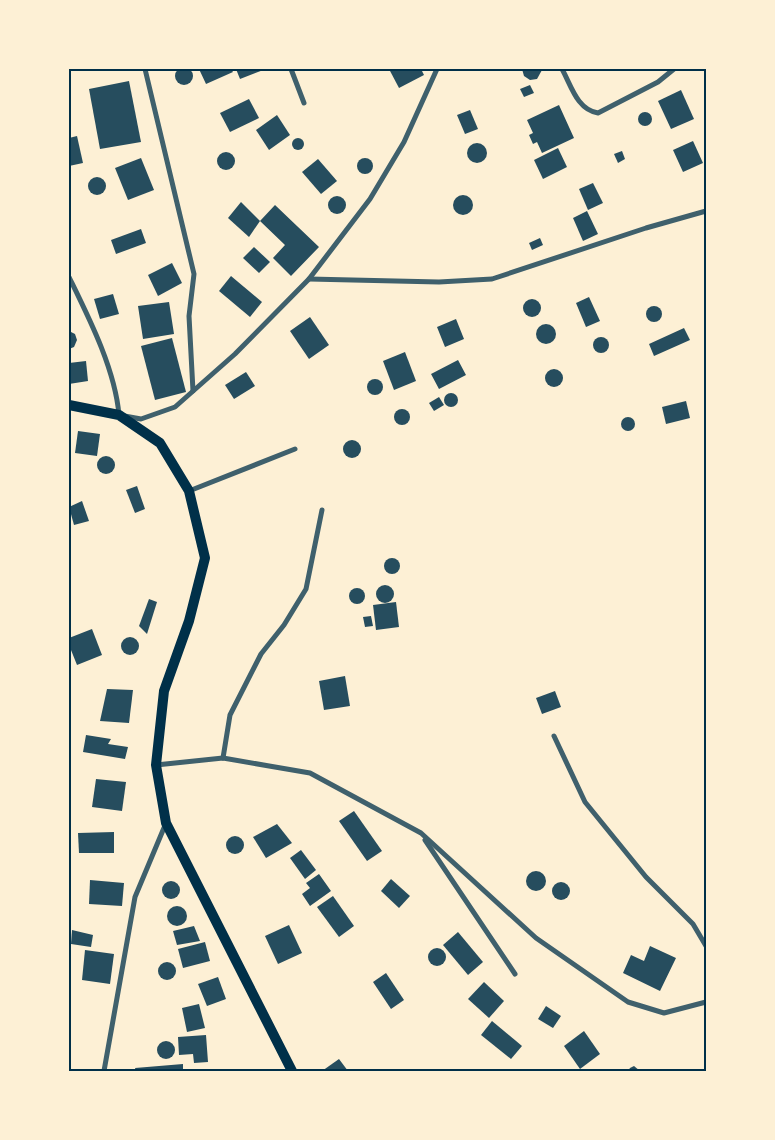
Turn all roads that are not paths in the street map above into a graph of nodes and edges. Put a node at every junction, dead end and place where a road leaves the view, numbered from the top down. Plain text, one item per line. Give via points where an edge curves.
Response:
1 (145, 69) edge
2 (291, 69) edge
3 (437, 69) edge
4 (562, 69) edge
5 (674, 69) edge
6 (304, 103) dead end
7 (706, 211) edge
8 (69, 277) edge
9 (309, 279) junction
10 (193, 391) junction
11 (69, 405) edge
12 (119, 415) junction
13 (295, 449) dead end
14 (189, 491) junction
15 (322, 510) dead end
16 (554, 736) dead end
17 (223, 758) junction
18 (156, 765) junction
19 (166, 823) junction
20 (421, 833) junction
21 (706, 946) edge
22 (515, 974) dead end
23 (706, 1002) edge
24 (104, 1071) edge
25 (292, 1071) edge

1 - 10 street via 194,274 189,316
2 - 6 street
3 - 9 street via 404,142 370,200
4 - 5 street via 581,105 588,112 598,113 658,82
7 - 9 street via 492,279 439,282
8 - 12 street via 117,393
9 - 10 street via 235,354
10 - 12 street via 175,407 141,419
11 - 12 main road
12 - 14 main road via 160,442
13 - 14 street
14 - 18 main road via 205,558 189,621 164,691
15 - 17 street via 306,589 261,654 230,715
16 - 21 street via 585,802 646,877 692,924
17 - 18 street
17 - 20 street via 310,773
18 - 19 main road
19 - 24 street via 135,898
19 - 25 main road
20 - 22 street
20 - 23 street via 536,938 628,1002 664,1013

